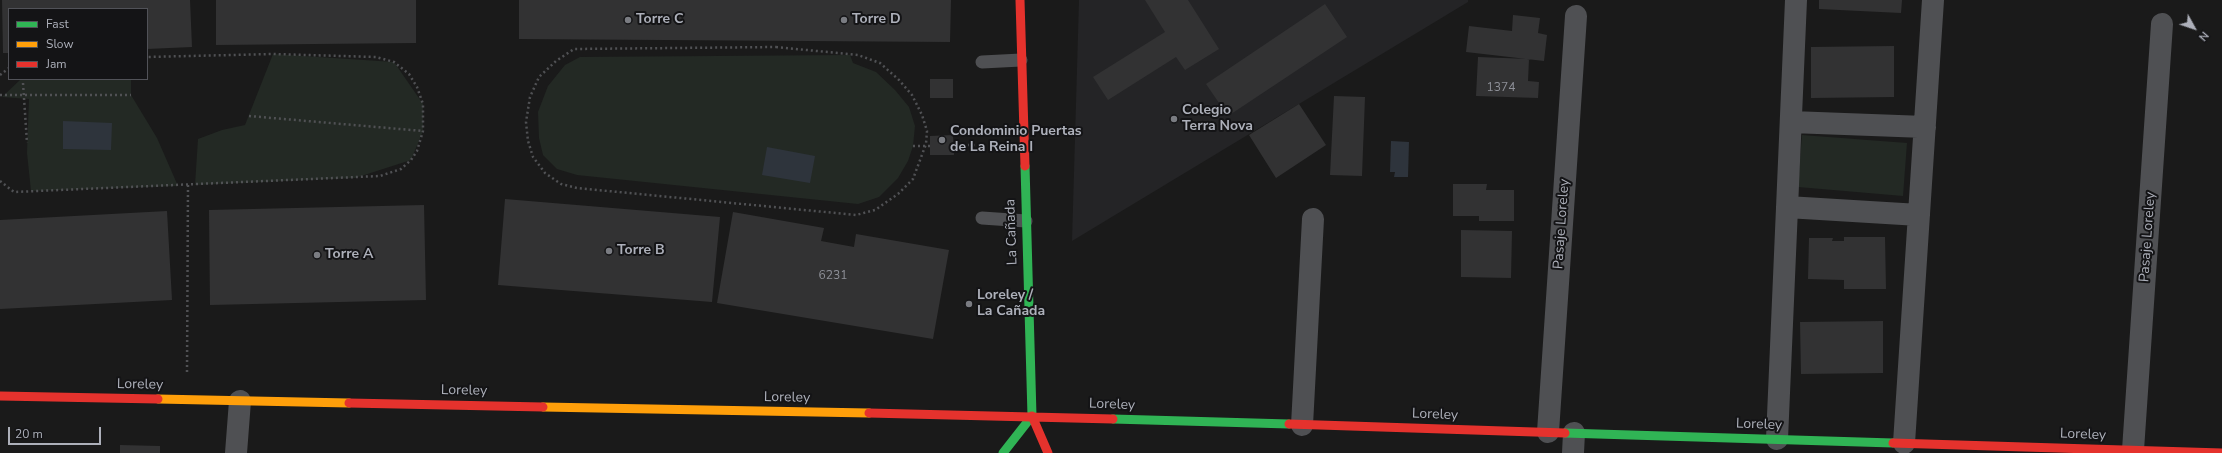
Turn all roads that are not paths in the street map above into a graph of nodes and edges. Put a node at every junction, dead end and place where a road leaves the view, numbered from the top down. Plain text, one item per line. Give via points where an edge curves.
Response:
1 (1020, 0) edge
2 (1796, 0) edge
3 (1933, 0) edge
4 (1576, 16) dead end
5 (2162, 24) dead end
6 (1021, 60) junction
7 (982, 62) dead end
8 (1791, 122) junction
9 (1925, 127) junction
10 (1787, 207) junction
11 (1919, 215) junction
12 (982, 218) dead end
13 (1313, 219) dead end
14 (1026, 221) junction
15 (0, 396) edge
16 (240, 401) junction
17 (1032, 416) junction
18 (1302, 425) junction
19 (1548, 432) junction
20 (1777, 439) junction
21 (1573, 443) edge
22 (1904, 443) junction
23 (2133, 450) junction
24 (236, 453) edge
25 (1003, 453) edge
26 (1048, 453) edge
27 (2222, 453) edge

1 - 6 main road, La Cañada
2 - 8 street
3 - 9 street
4 - 19 street, Pasaje Loreley
5 - 23 street, Pasaje Loreley
6 - 7 lane
6 - 14 main road, La Cañada
8 - 9 street
8 - 10 street
9 - 11 street
10 - 11 street
10 - 20 street
11 - 22 street
12 - 14 lane
13 - 18 street
14 - 17 main road, La Cañada
15 - 16 main road, Loreley
16 - 17 main road, Loreley
16 - 24 street
17 - 18 main road, Loreley
17 - 25 main road
17 - 26 main road
18 - 19 main road, Loreley
19 - 21 main road, Loreley
20 - 21 main road, Loreley
20 - 22 main road, Loreley
22 - 23 main road, Loreley
23 - 27 main road, Loreley

